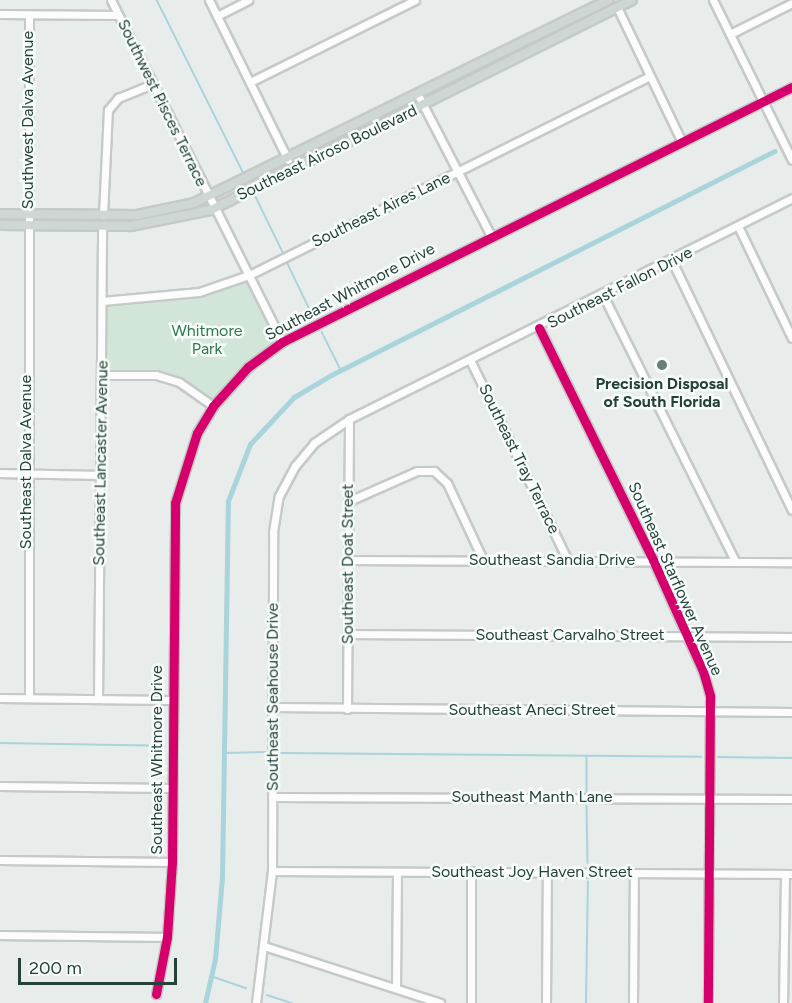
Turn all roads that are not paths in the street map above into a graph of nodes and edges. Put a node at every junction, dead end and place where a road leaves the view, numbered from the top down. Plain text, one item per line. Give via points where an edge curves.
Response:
1 (111, 0) edge
2 (209, 0) edge
3 (248, 0) edge
4 (415, 0) edge
5 (609, 0) edge
6 (632, 0) edge
7 (713, 0) edge
8 (792, 3) edge
9 (617, 7) junction
10 (0, 14) edge
11 (29, 15) junction
12 (118, 15) junction
13 (217, 16) junction
14 (730, 34) junction
15 (647, 77) junction
16 (250, 82) junction
17 (153, 84) junction
18 (792, 87) edge
19 (418, 95) junction
20 (763, 101) junction
21 (424, 105) junction
22 (682, 142) junction
23 (321, 143) junction
24 (327, 153) junction
25 (288, 160) junction
26 (792, 160) edge
27 (458, 172) junction
28 (792, 198) edge
29 (212, 204) junction
30 (0, 214) edge
31 (27, 214) junction
32 (103, 215) junction
33 (0, 225) edge
34 (27, 225) junction
35 (102, 226) junction
36 (739, 228) junction
37 (490, 236) junction
38 (672, 261) junction
39 (249, 275) junction
40 (603, 295) junction
41 (102, 301) junction
42 (539, 328) junction
43 (792, 339) edge
44 (282, 342) junction
45 (470, 360) junction
46 (102, 375) junction
47 (213, 406) junction
48 (349, 419) junction
49 (0, 474) edge
50 (25, 474) junction
51 (100, 475) junction
52 (349, 501) junction
53 (792, 510) edge
54 (567, 559) junction
55 (347, 560) junction
56 (483, 560) junction
57 (653, 560) junction
58 (735, 561) junction
59 (792, 562) edge
60 (348, 634) junction
61 (687, 636) junction
62 (792, 637) edge
63 (0, 698) edge
64 (29, 698) junction
65 (98, 699) junction
66 (172, 700) junction
67 (273, 707) junction
68 (347, 709) junction
69 (711, 711) junction
70 (792, 712) edge
71 (0, 786) edge
72 (172, 788) junction
73 (272, 797) junction
74 (710, 798) junction
75 (792, 799) edge
76 (0, 860) edge
77 (172, 862) junction
78 (272, 871) junction
79 (397, 872) junction
80 (471, 872) junction
81 (547, 873) junction
82 (634, 873) junction
83 (708, 873) junction
84 (788, 874) edge
85 (0, 935) edge
86 (167, 937) junction
87 (267, 946) junction
88 (396, 988) junction
89 (156, 994) dead end
90 (256, 1003) edge
91 (440, 1003) edge
92 (471, 1003) edge
93 (546, 1003) edge
94 (633, 1003) edge
95 (708, 1003) edge
96 (783, 1003) edge

1 - 12 street, Southwest Pisces Terrace
2 - 13 street
3 - 13 street
4 - 16 street
5 - 19 main road, Southeast Airoso Boulevard
6 - 9 main road, Southeast Airoso Boulevard
7 - 14 street
8 - 14 street
9 - 15 street
9 - 21 main road, Southeast Airoso Boulevard
10 - 11 street
11 - 12 street
11 - 31 street, Southwest Dalva Avenue
12 - 17 street, Southwest Pisces Terrace
13 - 16 street
14 - 20 street
15 - 22 street
15 - 27 street, Southeast Aires Lane
16 - 25 street
17 - 29 street, Southwest Pisces Terrace
17 - 32 street via 118,98 108,110
18 - 20 street, Southeast Whitmore Drive
19 - 21 street
19 - 23 main road, Southeast Airoso Boulevard
20 - 22 street, Southeast Whitmore Drive
20 - 26 street
21 - 24 main road, Southeast Airoso Boulevard
21 - 27 street
22 - 37 street, Southeast Whitmore Drive
23 - 24 main road
23 - 25 main road, Southeast Airoso Boulevard
24 - 29 main road, Southeast Airoso Boulevard
25 - 29 main road, Southeast Airoso Boulevard
27 - 37 street
27 - 39 street, Southeast Aires Lane
28 - 36 street, Southeast Fallon Drive
29 - 32 main road, Southeast Airoso Boulevard via 154,213
29 - 35 main road, Southeast Airoso Boulevard via 154,223
29 - 39 street, Southwest Pisces Terrace
30 - 31 main road, Southeast Airoso Boulevard
31 - 32 main road, Southeast Airoso Boulevard
31 - 34 street, Southwest Dalva Avenue
33 - 34 main road, Southeast Airoso Boulevard
34 - 35 main road, Southeast Airoso Boulevard
34 - 50 street, Southeast Dalva Avenue
35 - 41 street, Southeast Lancaster Avenue
36 - 38 street, Southeast Fallon Drive
36 - 43 street
37 - 44 street, Southeast Whitmore Drive
38 - 40 street, Southeast Fallon Drive
38 - 53 street
39 - 41 street, Southeast Aires Lane via 200,292
39 - 44 street, Southwest Pisces Terrace
40 - 42 street, Southeast Fallon Drive
40 - 58 street
41 - 46 street, Southeast Lancaster Avenue
42 - 45 street, Southeast Fallon Drive
42 - 57 street, Southeast Starflower Avenue
44 - 47 street, Southeast Whitmore Drive via 248,367
45 - 48 street, Southeast Fallon Drive
45 - 54 street, Southeast Tray Terrace
46 - 47 street via 164,377 179,382
46 - 51 street, Southeast Lancaster Avenue
47 - 66 street, Southeast Whitmore Drive via 197,433 175,503
48 - 52 street, Southeast Doat Street
48 - 67 street, Southeast Seahouse Drive via 305,453 279,496 273,532
49 - 50 street
50 - 51 street
50 - 64 street, Southeast Dalva Avenue
51 - 65 street, Southeast Lancaster Avenue
52 - 55 street, Southeast Doat Street
52 - 56 street via 429,470 445,479
54 - 56 street, Southeast Sandia Drive
54 - 57 street, Southeast Sandia Drive
55 - 56 street, Southeast Sandia Drive
55 - 60 street, Southeast Doat Street
57 - 58 street, Southeast Sandia Drive
57 - 61 street, Southeast Starflower Avenue
58 - 59 street, Southeast Sandia Drive
60 - 61 street, Southeast Carvalho Street
60 - 68 street, Southeast Doat Street
61 - 62 street, Southeast Carvalho Street
61 - 69 street, Southeast Starflower Avenue via 704,671
63 - 64 street
64 - 65 street
65 - 66 street
66 - 72 street, Southeast Whitmore Drive
67 - 68 street, Southeast Aneci Street
67 - 73 street, Southeast Seahouse Drive
68 - 69 street, Southeast Aneci Street
69 - 70 street, Southeast Aneci Street
69 - 74 street, Southeast Starflower Avenue
71 - 72 street
72 - 77 street, Southeast Whitmore Drive
73 - 74 street, Southeast Manth Lane
73 - 78 street, Southeast Seahouse Drive
74 - 75 street, Southeast Manth Lane
74 - 83 street, Southeast Starflower Avenue
76 - 77 street
77 - 86 street, Southeast Whitmore Drive
78 - 79 street, Southeast Joy Haven Street
78 - 87 street, Southeast Seahouse Drive
79 - 80 street, Southeast Joy Haven Street
79 - 88 street
80 - 81 street, Southeast Joy Haven Street
80 - 92 street
81 - 82 street, Southeast Joy Haven Street
81 - 93 street
82 - 83 street, Southeast Joy Haven Street
82 - 94 street
83 - 84 street, Southeast Joy Haven Street
83 - 95 street, Southeast Starflower Avenue
84 - 96 street
85 - 86 street
86 - 89 street, Southeast Whitmore Drive
87 - 88 street
87 - 90 street, Southeast Seahouse Drive
88 - 91 street

